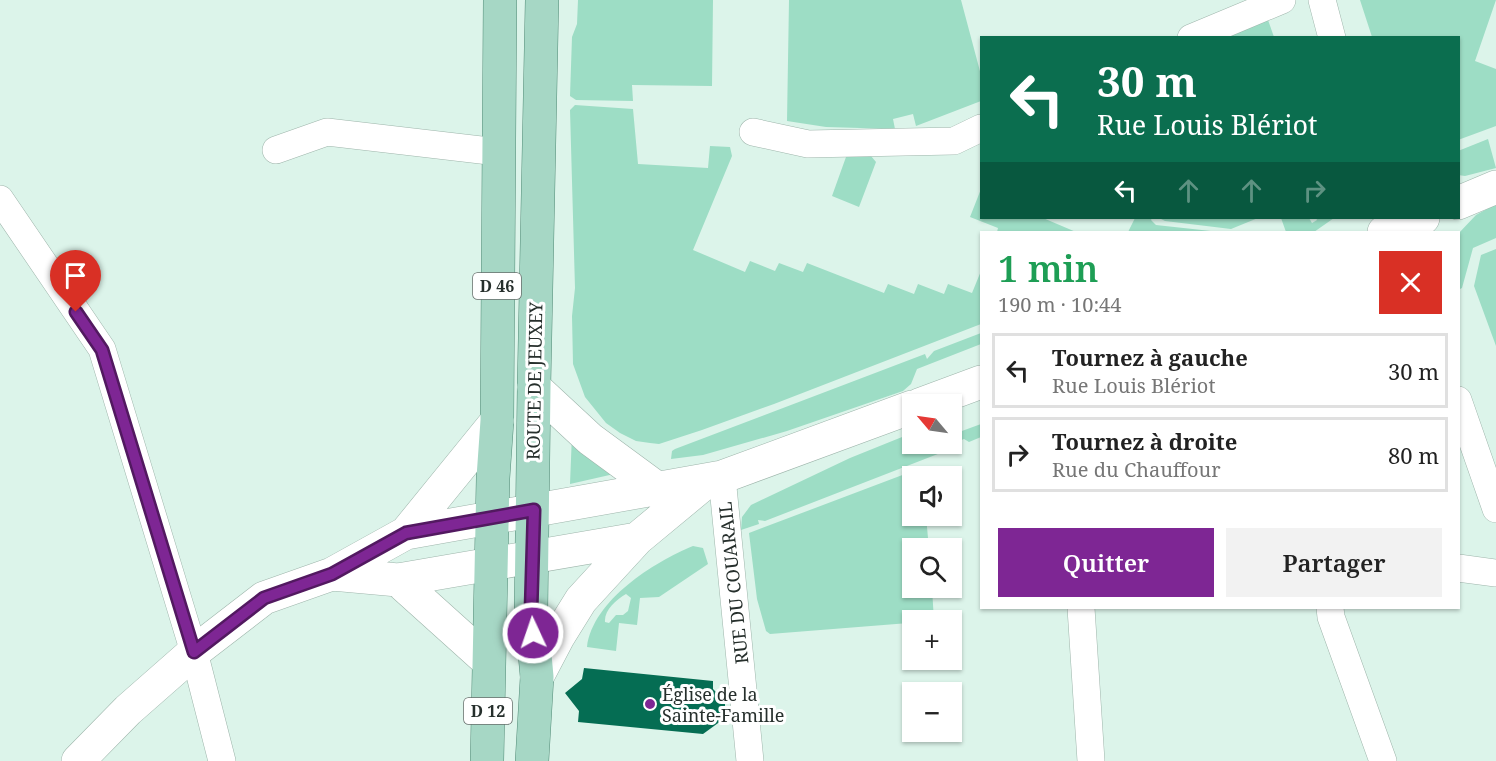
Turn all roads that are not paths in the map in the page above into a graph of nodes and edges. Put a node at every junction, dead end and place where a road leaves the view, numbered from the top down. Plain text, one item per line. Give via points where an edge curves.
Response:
1 (500, 0) edge
2 (542, 0) edge
3 (1282, 0) edge
4 (1322, 0) edge
5 (1196, 36) edge
6 (1331, 36) edge
7 (980, 128) edge
8 (753, 132) dead end
9 (276, 150) dead end
10 (498, 152) junction
11 (1496, 187) edge
12 (0, 199) edge
13 (1460, 202) edge
14 (980, 382) edge
15 (534, 387) junction
16 (949, 394) edge
17 (1460, 406) edge
18 (902, 411) edge
19 (497, 420) junction
20 (715, 479) junction
21 (658, 489) junction
22 (1496, 509) edge
23 (534, 510) junction
24 (492, 518) junction
25 (406, 533) junction
26 (637, 539) junction
27 (532, 558) junction
28 (491, 565) junction
29 (1460, 568) edge
30 (1496, 573) edge
31 (332, 574) junction
32 (398, 580) junction
33 (1081, 609) edge
34 (1330, 609) edge
35 (194, 652) junction
36 (489, 661) junction
37 (537, 677) junction
38 (78, 761) edge
39 (222, 761) edge
40 (487, 761) edge
41 (532, 761) edge
42 (750, 761) edge
43 (1091, 761) edge
44 (1383, 761) edge

1 - 10 main road, ROUTE DE JEUXEY / D 46
2 - 15 main road, ROUTE DE JEUXEY
3 - 5 street
4 - 6 street
7 - 8 street via 954,141 808,144
9 - 10 street via 327,132
10 - 19 main road, ROUTE DE JEUXEY / D 46
11 - 13 street
12 - 35 street via 102,350
14 - 16 street
15 - 21 street via 590,439
15 - 23 main road, ROUTE DE JEUXEY
17 - 22 street
18 - 20 street
19 - 24 main road, ROUTE DE JEUXEY / D 46
19 - 25 street
20 - 21 street
20 - 26 street
20 - 42 street, RUE DU COUARAIL
21 - 23 street
23 - 24 street
23 - 27 main road, ROUTE DE JEUXEY / D 12
24 - 25 street
24 - 28 main road, ROUTE DE JEUXEY / D 12
25 - 31 street
26 - 27 street
26 - 37 street via 581,600
27 - 28 street
27 - 37 main road, ROUTE DE JEUXEY / D 12 via 531,611
28 - 32 street
28 - 36 main road, ROUTE DE JEUXEY / D 12
29 - 30 street
31 - 32 street
31 - 35 street via 264,598
32 - 36 street
33 - 43 street
34 - 44 street
35 - 38 street
35 - 39 street
36 - 40 main road, ROUTE DE JEUXEY / D 12
37 - 41 main road, ROUTE DE JEUXEY / D 12

